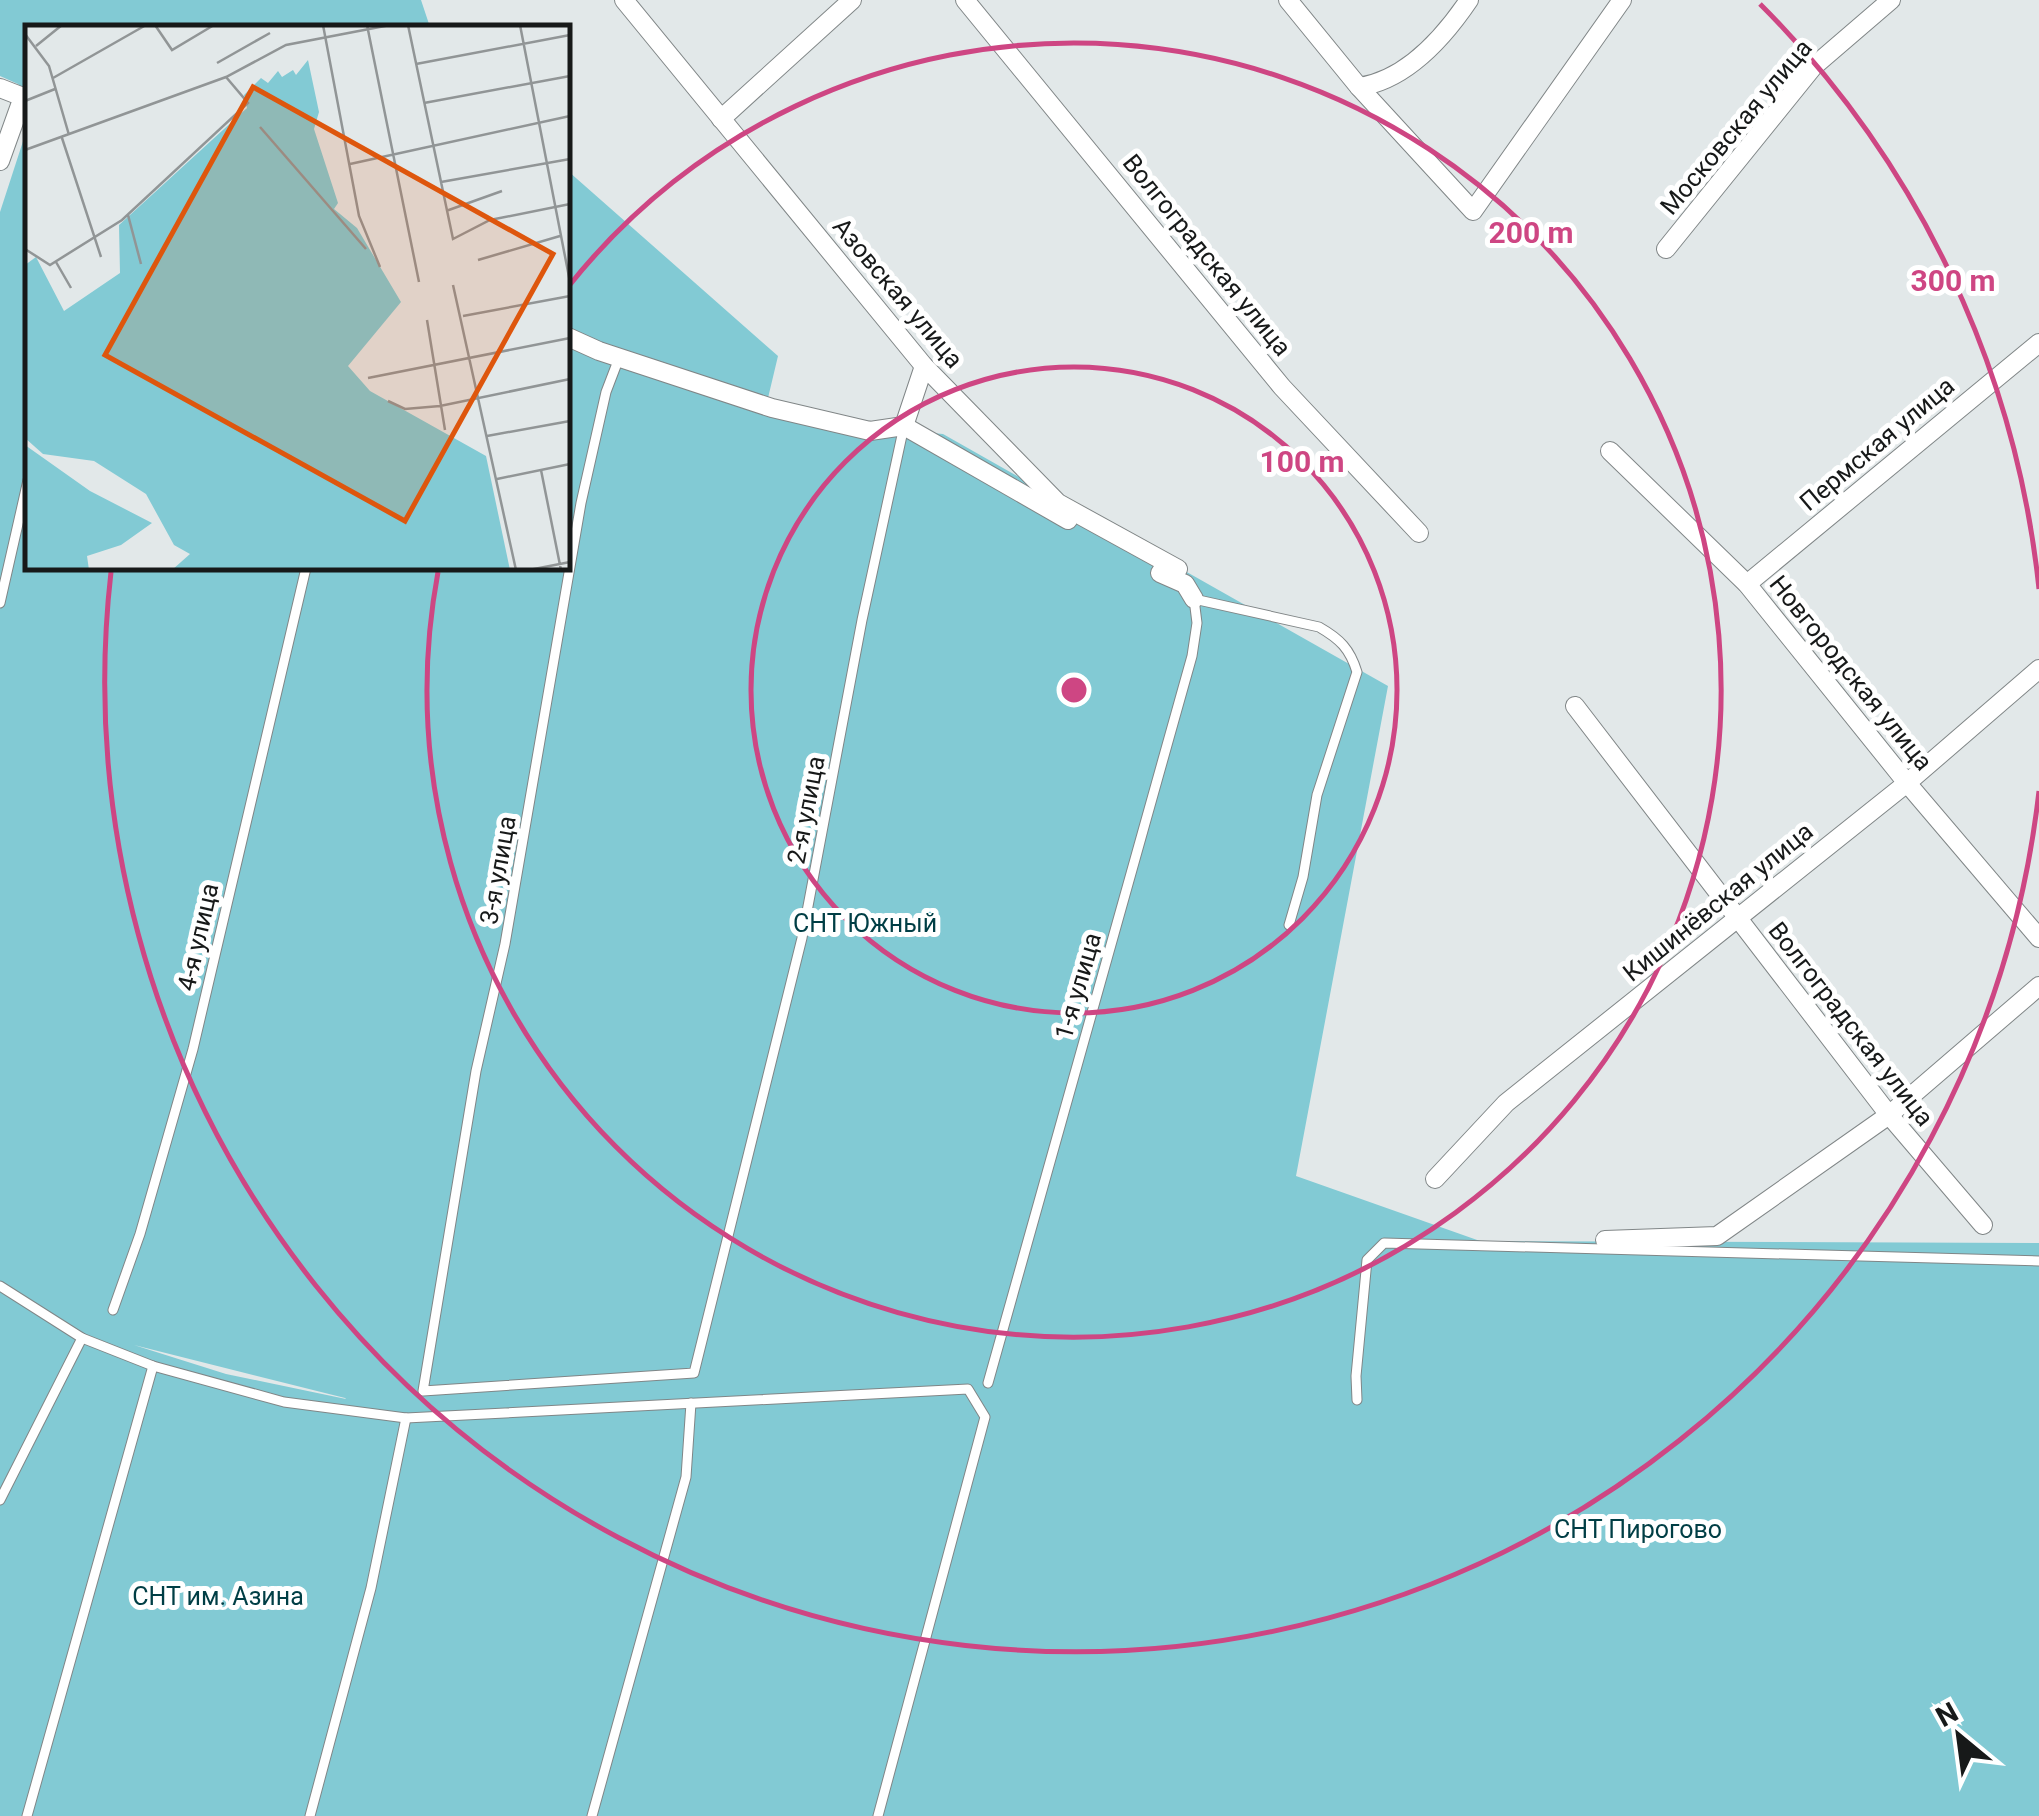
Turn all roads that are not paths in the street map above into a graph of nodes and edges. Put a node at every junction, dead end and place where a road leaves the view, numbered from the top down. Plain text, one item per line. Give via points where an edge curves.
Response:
1 (624, 0) edge
2 (852, 0) edge
3 (965, 0) edge
4 (1288, 0) edge
5 (1469, 0) edge
6 (1622, 0) edge
7 (1891, 0) edge
8 (1359, 87) junction
9 (0, 88) edge
10 (721, 119) junction
11 (0, 161) edge
12 (1666, 249) dead end
13 (570, 338) edge
14 (2039, 343) edge
15 (619, 358) junction
16 (924, 366) junction
17 (904, 426) junction
18 (1610, 452) dead end
19 (25, 493) edge
20 (1419, 533) dead end
21 (570, 567) edge
22 (1178, 569) dead end
23 (306, 570) edge
24 (569, 570) edge
25 (1747, 584) junction
26 (1194, 599) junction
27 (0, 603) edge
28 (2039, 670) edge
29 (1576, 706) dead end
30 (1907, 783) junction
31 (1736, 920) junction
32 (1289, 925) dead end
33 (2039, 938) edge
34 (2039, 986) edge
35 (1889, 1115) junction
36 (1435, 1179) dead end
37 (1983, 1225) dead end
38 (1605, 1240) dead end
39 (2039, 1260) edge
40 (0, 1286) edge
41 (112, 1310) dead end
42 (82, 1338) junction
43 (152, 1366) junction
44 (694, 1373) joint
45 (988, 1383) dead end
46 (1357, 1400) dead end
47 (691, 1403) junction
48 (406, 1418) junction
49 (0, 1500) edge
50 (27, 1816) edge
51 (310, 1816) edge
52 (592, 1816) edge
53 (878, 1816) edge

1 - 10 street, Азовская улица
2 - 10 street
3 - 20 street, Волгоградская улица via 1282,386
4 - 8 street
5 - 8 street via 1447,32 1404,68
6 - 8 street via 1473,212
7 - 12 street, Московская улица via 1813,68
9 - 11 street via 23,96
10 - 16 street, Азовская улица
13 - 15 street
14 - 25 street, Пермская улица
15 - 17 street via 788,412 870,431
15 - 21 lane, 3-я улица
16 - 17 street
16 - 22 street, Азовская улица via 1058,503
17 - 26 street via 1184,584
17 - 44 lane, 2-я улица via 802,938
18 - 25 street, Новгородская улица
19 - 27 lane
23 - 41 lane, 4-я улица via 193,1048
24 - 44 lane, 3-я улица via 423,1391
25 - 30 street, Новгородская улица
26 - 32 lane via 1320,627 1351,652 1356,672 1317,795
26 - 45 lane, 1-я улица via 1192,656
28 - 30 street, Кишинёвская улица
29 - 31 street, Волгоградская улица
30 - 31 street, Кишинёвская улица
30 - 33 street, Новгородская улица
31 - 35 street, Волгоградская улица
31 - 36 street, Кишинёвская улица via 1506,1103
34 - 35 street
35 - 37 street, Волгоградская улица
35 - 38 street via 1716,1236
39 - 46 lane via 1384,1244 1367,1260
40 - 42 lane
42 - 43 lane
42 - 49 lane
43 - 48 lane via 284,1402
43 - 50 lane
47 - 48 lane
47 - 52 lane via 686,1476
47 - 53 lane via 968,1389 985,1417
48 - 51 lane

